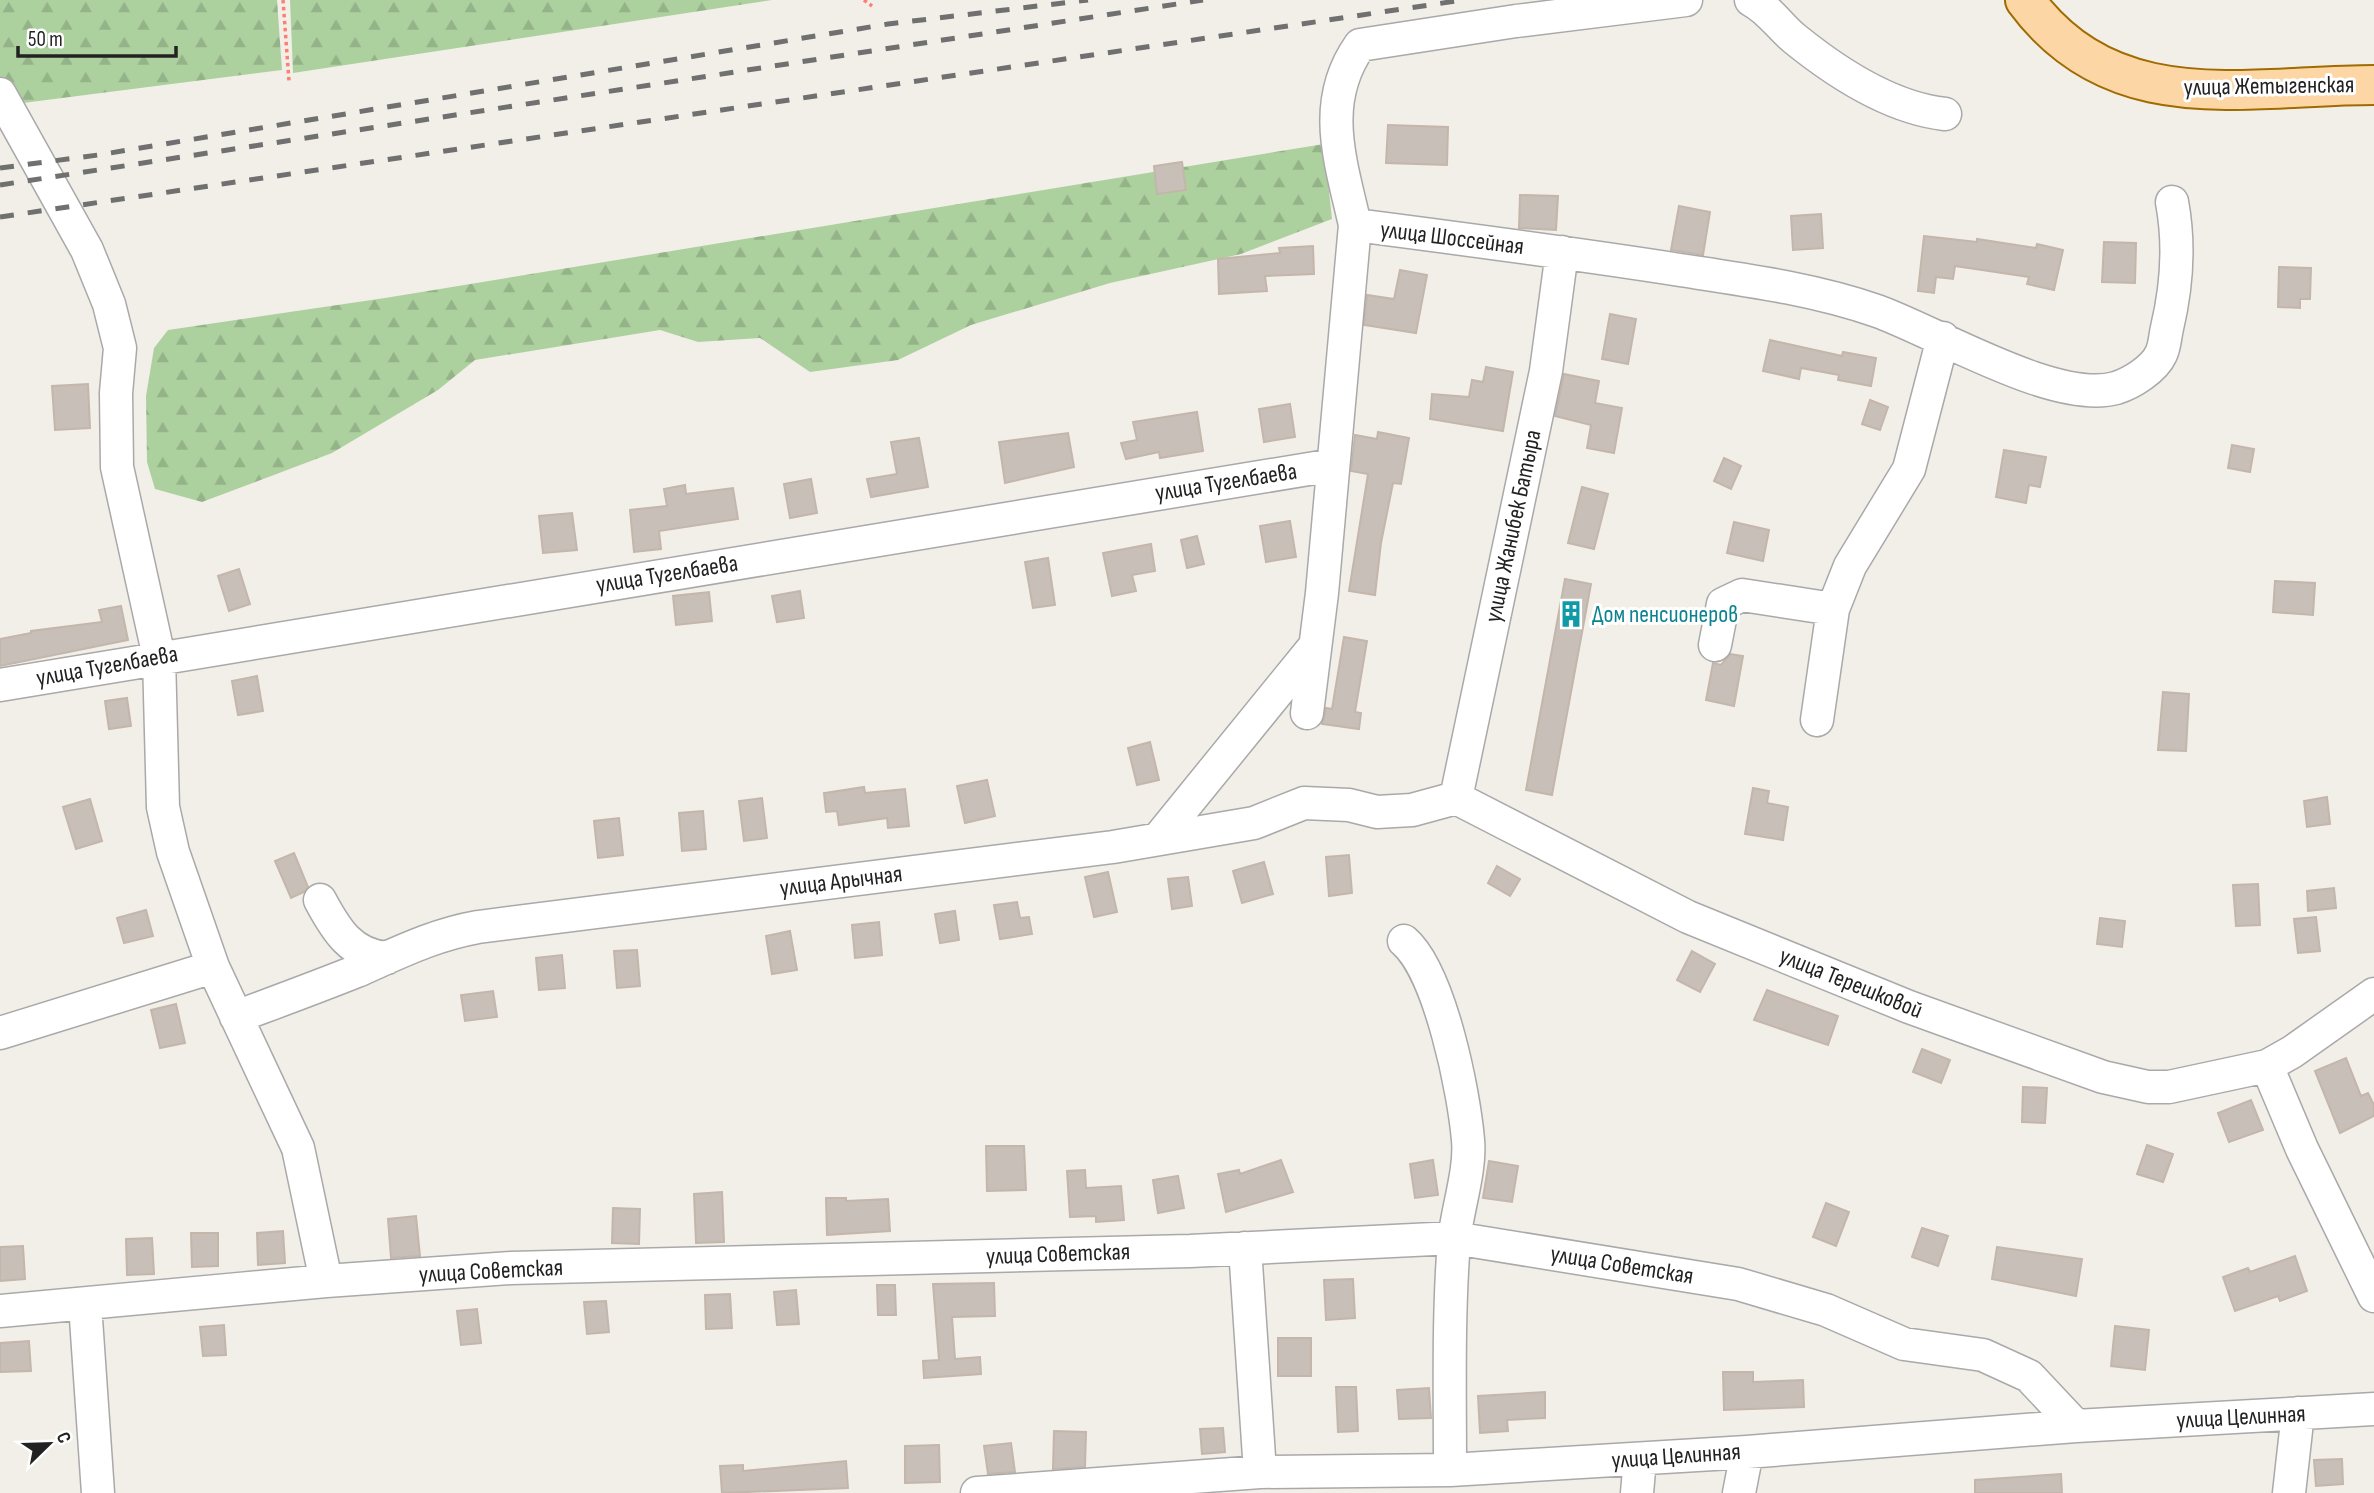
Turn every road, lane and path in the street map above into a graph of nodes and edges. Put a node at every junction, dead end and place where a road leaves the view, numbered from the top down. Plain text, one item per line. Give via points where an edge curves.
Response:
1 (283, 0) edge
2 (864, 0) edge
3 (1686, 0) edge
4 (1751, 0) edge
5 (2025, 0) edge
6 (872, 6) dead end
7 (289, 81) dead end
8 (2374, 85) edge
9 (0, 94) edge
10 (1945, 114) dead end
11 (2172, 202) dead end
12 (1355, 225) junction
13 (1562, 252) junction
14 (1942, 338) junction
15 (1334, 464) junction
16 (1833, 609) junction
17 (1715, 645) dead end
18 (1315, 646) junction
19 (159, 657) junction
20 (0, 685) edge
21 (1307, 713) dead end
22 (1817, 720) dead end
23 (1455, 798) junction
24 (1158, 839) junction
25 (320, 900) dead end
26 (1404, 941) dead end
27 (387, 958) junction
28 (214, 967) junction
29 (2374, 993) edge
30 (236, 1017) junction
31 (0, 1033) edge
32 (2267, 1066) junction
33 (1454, 1238) junction
34 (1245, 1248) junction
35 (326, 1280) junction
36 (2374, 1296) edge
37 (85, 1304) junction
38 (0, 1311) edge
39 (2374, 1409) edge
40 (2298, 1413) junction
41 (2076, 1426) junction
42 (1747, 1452) junction
43 (1640, 1459) junction
44 (1260, 1472) junction
45 (1436, 1478) edge
46 (1052, 1490) edge
47 (98, 1493) edge
48 (976, 1493) edge
49 (1637, 1493) edge
50 (1739, 1493) edge
51 (2289, 1493) edge

1 - 7 path
2 - 6 path
3 - 12 street, улица Шоссейная via 1360,45 1338,89 1336,119 1338,150
4 - 10 street via 1851,79 1923,112
5 - 8 main road, улица Жетыгенская via 2073,48 2118,73 2183,90
9 - 19 street via 87,250 109,304 120,348 117,467
11 - 14 street, улица Шоссейная via 2178,233 2175,293 2161,355 2139,377 2115,388 2083,390 2038,379
12 - 13 street, улица Шоссейная
12 - 15 street
13 - 14 street, улица Шоссейная via 1778,286 1872,309
13 - 23 street, улица Жанибек Батыра via 1546,371
14 - 16 street via 1909,469 1850,566
15 - 18 street
15 - 19 street, улица Тугелбаева
16 - 17 street via 1742,595 1723,604
16 - 22 street
18 - 21 street
18 - 24 street
19 - 20 street, улица Тугелбаева
19 - 28 street via 163,807 173,852
23 - 24 street, улица Арычная via 1412,810 1377,812 1349,805 1304,803 1254,823
23 - 32 street, улица Терешковой via 1688,917 1909,1007 2103,1077 2169,1087
24 - 27 street, улица Арычная via 478,927 444,933
25 - 27 street via 349,944 372,957
26 - 33 street via 1427,972 1443,1013 1469,1143
27 - 30 street, улица Арычная
28 - 30 street
28 - 31 street
29 - 32 street, улица Терешковой
30 - 35 street via 299,1148
32 - 36 street
33 - 34 street, улица Советская
33 - 41 street, улица Советская via 1738,1284 1826,1310 1904,1344 1983,1355 2029,1376
33 - 45 street
34 - 35 street, улица Советская via 511,1268
34 - 44 street
35 - 37 street, улица Советская
37 - 38 street, улица Советская
37 - 47 street
39 - 40 street, улица Целинная
40 - 41 street, улица Целинная
40 - 51 street
41 - 42 street, улица Целинная
42 - 43 street, улица Целинная
42 - 50 street
43 - 45 street, улица Целинная
43 - 49 street
44 - 45 street, улица Целинная
44 - 46 street, улица Целинная
46 - 48 street, улица Целинная

